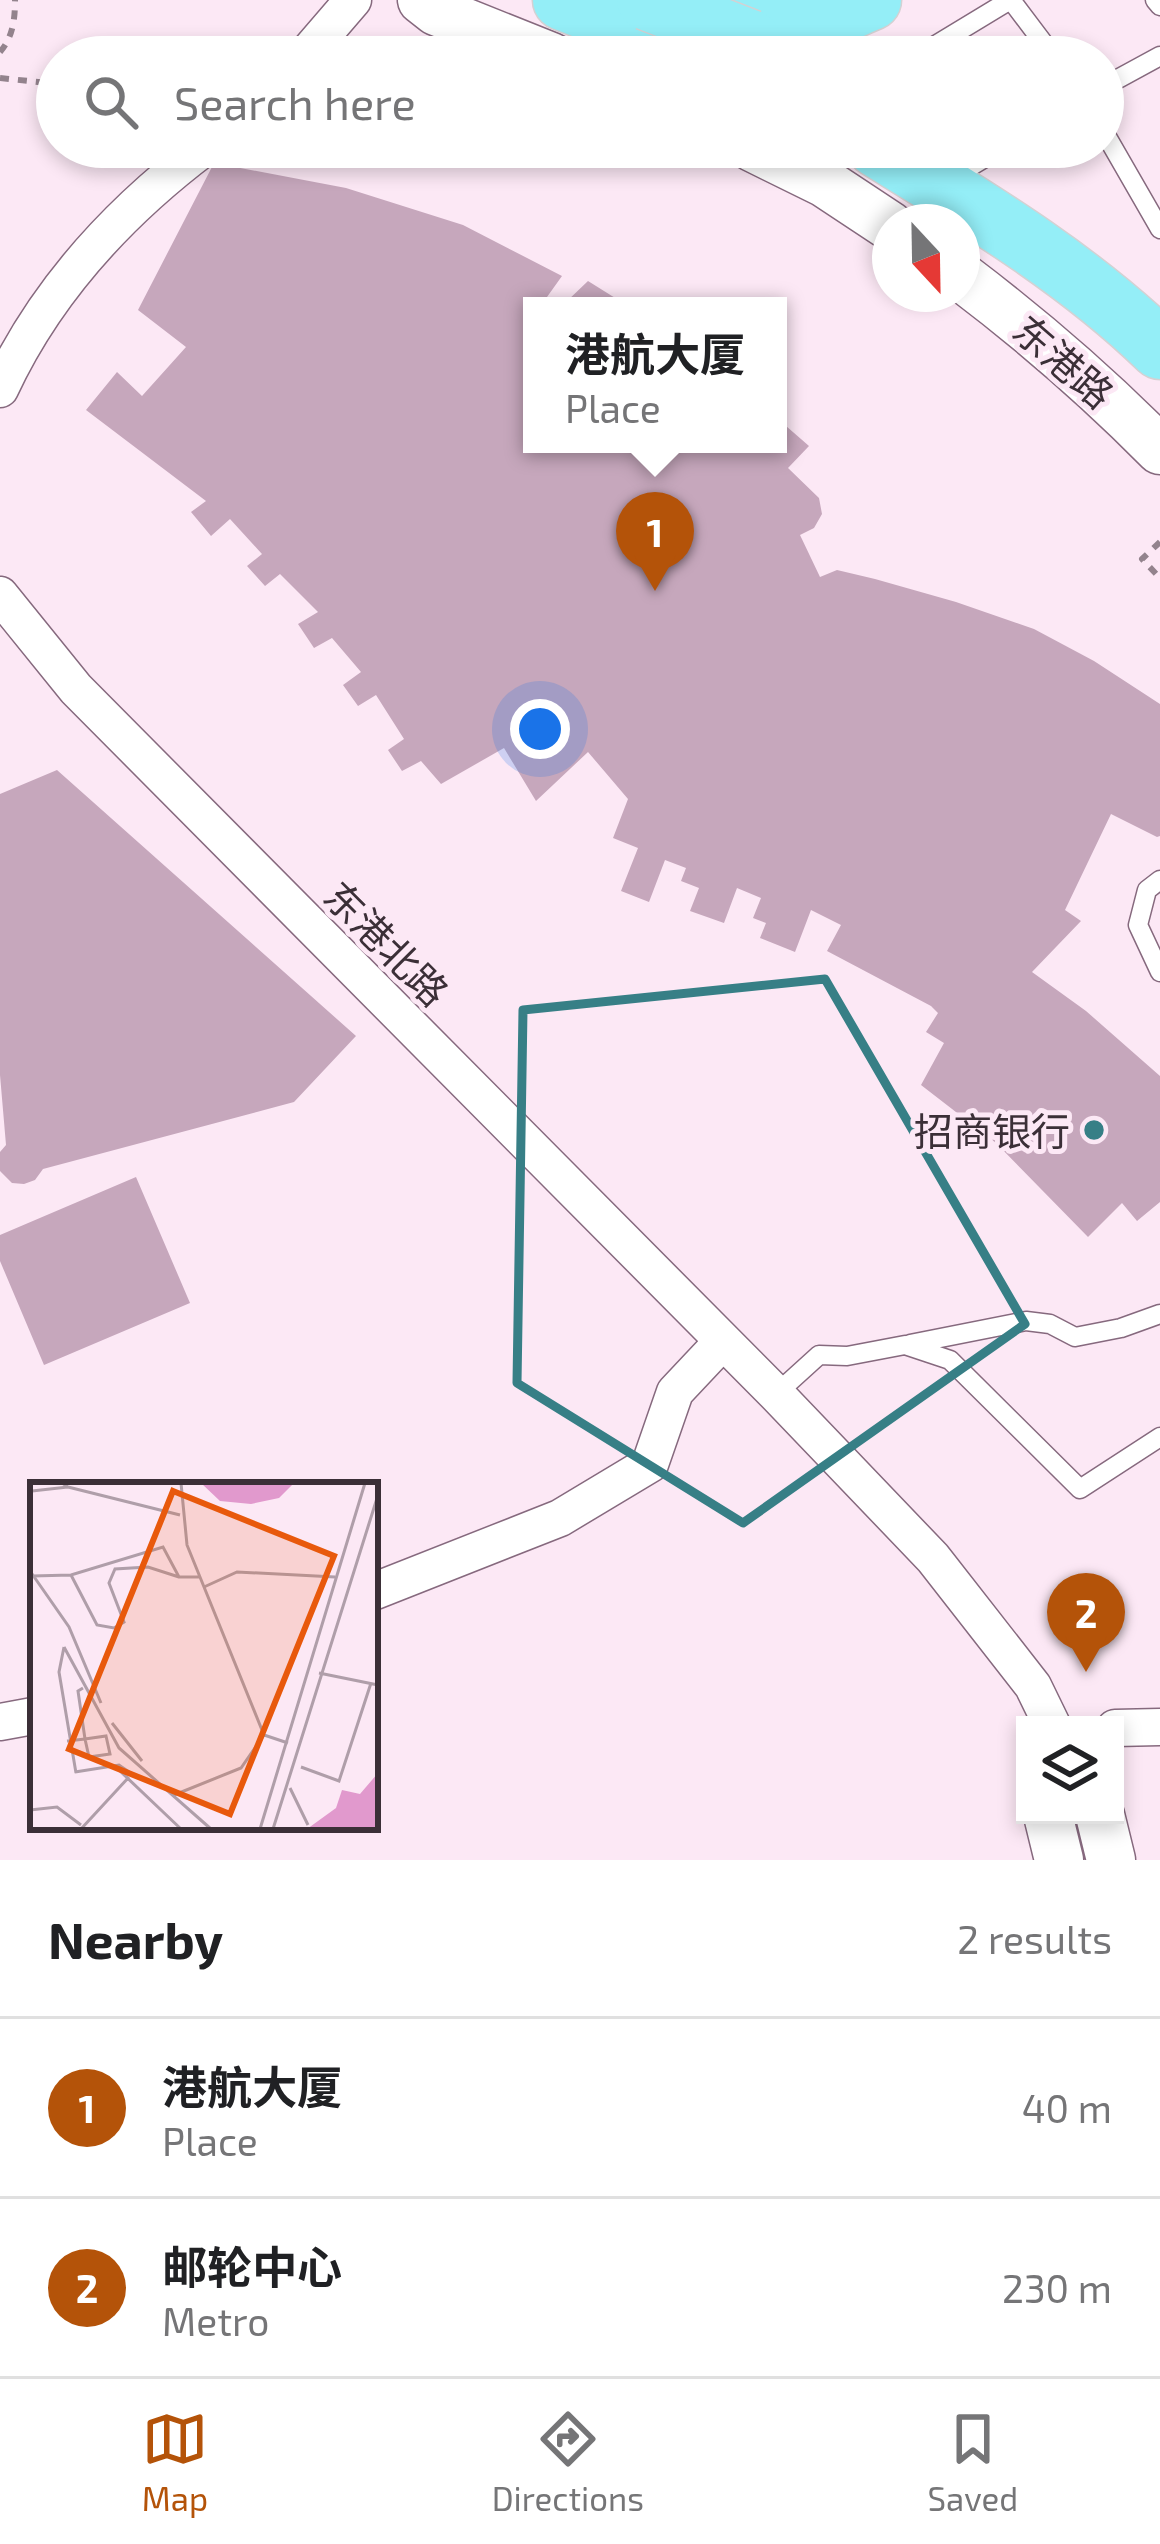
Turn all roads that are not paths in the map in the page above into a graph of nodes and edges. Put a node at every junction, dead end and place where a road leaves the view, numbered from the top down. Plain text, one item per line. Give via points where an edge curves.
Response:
1 (353, 0) edge
2 (422, 0) edge
3 (563, 0) edge
4 (871, 0) edge
5 (1010, 0) edge
6 (703, 29) edge
7 (322, 36) edge
8 (498, 36) edge
9 (951, 36) edge
10 (1038, 36) edge
11 (1160, 56) edge
12 (1124, 76) edge
13 (1124, 166) edge
14 (177, 168) edge
15 (795, 168) edge
16 (911, 168) edge
17 (971, 168) edge
18 (872, 214) edge
19 (1003, 226) junction
20 (1160, 229) edge
21 (980, 290) edge
22 (1160, 349) edge
23 (0, 389) edge
24 (1160, 450) edge
25 (0, 595) edge
26 (1160, 880) edge
27 (1160, 972) edge
28 (1160, 1314) edge
29 (723, 1341) junction
30 (905, 1345) junction
31 (776, 1394) junction
32 (1160, 1437) edge
33 (378, 1590) edge
34 (1048, 1716) edge
35 (30, 1717) edge
36 (0, 1722) edge
37 (1160, 1726) edge
38 (1124, 1728) edge
39 (1050, 1824) edge
40 (1102, 1824) edge
41 (1059, 1860) edge
42 (1111, 1860) edge

1 - 7 street
2 - 8 street
3 - 6 main road
4 - 6 main road via 811,26
5 - 9 lane
5 - 10 lane
11 - 12 lane
13 - 20 lane
14 - 23 street via 89,252
15 - 18 street
16 - 19 main road
17 - 19 main road
19 - 22 main road via 1117,307
21 - 24 street, 东港路
25 - 29 street, 东港北路 via 76,689
26 - 27 lane via 1147,890 1138,926
28 - 30 lane via 1075,1337 1026,1321
29 - 31 street, 东港北路
29 - 33 street via 675,1392 650,1465 560,1518
30 - 31 lane via 819,1355
30 - 32 lane via 950,1360 1080,1489
31 - 34 street, 东港北路 via 933,1558
35 - 36 street
37 - 38 street
39 - 41 street
40 - 42 street

